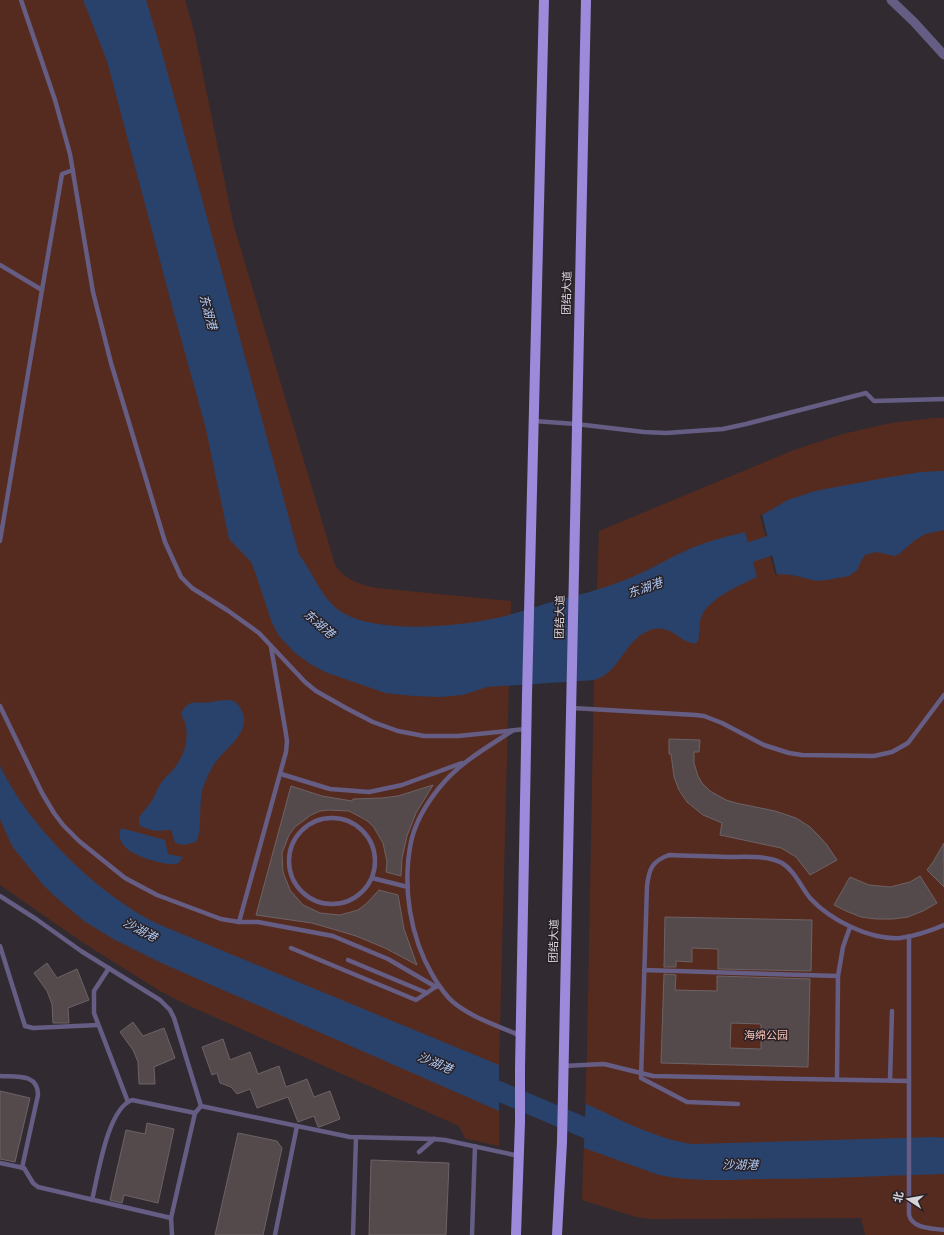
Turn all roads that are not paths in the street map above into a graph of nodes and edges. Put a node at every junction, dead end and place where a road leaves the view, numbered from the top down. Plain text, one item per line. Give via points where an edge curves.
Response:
1 (21, 0) edge
2 (544, 0) edge
3 (586, 0) edge
4 (891, 0) edge
5 (944, 55) edge
6 (73, 170) junction
7 (0, 265) edge
8 (42, 290) junction
9 (944, 399) edge
10 (533, 421) junction
11 (576, 424) junction
12 (0, 541) edge
13 (271, 646) junction
14 (944, 696) edge
15 (570, 703) junction
16 (0, 706) edge
17 (526, 729) junction
18 (513, 730) junction
19 (466, 762) junction
20 (281, 774) junction
21 (372, 878) junction
22 (408, 887) junction
23 (0, 896) edge
24 (239, 922) junction
25 (944, 925) edge
26 (850, 927) junction
27 (910, 936) junction
28 (0, 946) edge
29 (291, 948) dead end
30 (348, 960) dead end
31 (109, 968) junction
32 (644, 970) junction
33 (838, 976) junction
34 (437, 986) junction
35 (427, 993) junction
36 (892, 1011) dead end
37 (98, 1025) junction
38 (521, 1036) junction
39 (563, 1066) junction
40 (641, 1073) junction
41 (0, 1076) edge
42 (837, 1079) junction
43 (890, 1080) junction
44 (909, 1081) junction
45 (128, 1102) junction
46 (738, 1104) dead end
47 (201, 1106) junction
48 (195, 1113) junction
49 (297, 1126) junction
50 (356, 1137) junction
51 (434, 1139) junction
52 (475, 1146) junction
53 (419, 1152) dead end
54 (519, 1156) junction
55 (0, 1163) edge
56 (22, 1168) junction
57 (92, 1200) junction
58 (171, 1218) junction
59 (944, 1230) edge
60 (172, 1235) edge
61 (275, 1235) edge
62 (353, 1235) edge
63 (472, 1235) edge
64 (516, 1235) edge
65 (557, 1235) edge

1 - 6 lane via 55,100
2 - 10 main road
3 - 11 main road, 团结大道
4 - 5 street
6 - 8 lane via 62,174
6 - 13 lane via 98,312 128,425 174,565 187,584 234,615
7 - 8 lane
8 - 12 lane
9 - 11 lane via 874,401 866,393 723,429 666,433
10 - 11 lane
10 - 17 main road
11 - 15 main road, 团结大道
13 - 18 lane via 316,691 366,718 398,731 424,736 458,736
13 - 20 lane via 287,741
14 - 15 lane via 908,743 892,752 874,756 802,755 764,745 704,716
15 - 39 main road, 团结大道
16 - 24 lane via 42,793 63,825 80,842 113,869 145,889 221,919
17 - 18 lane
17 - 38 main road
18 - 19 lane
19 - 20 lane via 402,785 369,792 330,789
19 - 22 lane via 439,789 422,814 412,841
20 - 24 lane
21 - 21 lane via 376,861 373,845 364,831 351,821 335,817 319,819 305,827 294,840 289,856 291,872 298,887 314,900 326,904 350,901 363,891
21 - 22 lane
22 - 34 lane via 412,926
23 - 31 lane
24 - 34 lane via 258,922 333,936 388,959
25 - 27 lane
26 - 27 lane via 891,938
26 - 32 lane via 817,906 791,870 781,863 757,857 669,855 653,865 649,874
26 - 33 lane via 843,947
27 - 44 lane
28 - 37 lane via 25,1026 32,1028
29 - 35 lane via 416,1000
30 - 35 lane
31 - 37 lane via 94,991 94,1014
31 - 47 lane via 160,1000 170,1010
32 - 33 lane
32 - 40 lane
33 - 42 lane
34 - 35 lane
34 - 38 lane via 461,1008
36 - 43 lane
37 - 45 lane
38 - 54 main road
39 - 40 lane via 604,1064
39 - 65 main road, 团结大道
40 - 42 lane via 653,1076
40 - 46 lane via 640,1078 687,1102
41 - 56 lane via 28,1078 38,1089
42 - 43 lane
43 - 44 lane
44 - 59 lane via 909,1215 918,1226
45 - 48 lane via 132,1100
45 - 57 lane via 107,1133
47 - 48 lane
47 - 49 lane
48 - 58 lane
49 - 50 lane
49 - 61 lane
50 - 51 lane
50 - 62 lane
51 - 52 lane
51 - 53 lane
52 - 54 lane
52 - 63 lane
54 - 64 main road
55 - 56 lane
56 - 57 lane via 38,1187
57 - 58 lane
58 - 60 lane

